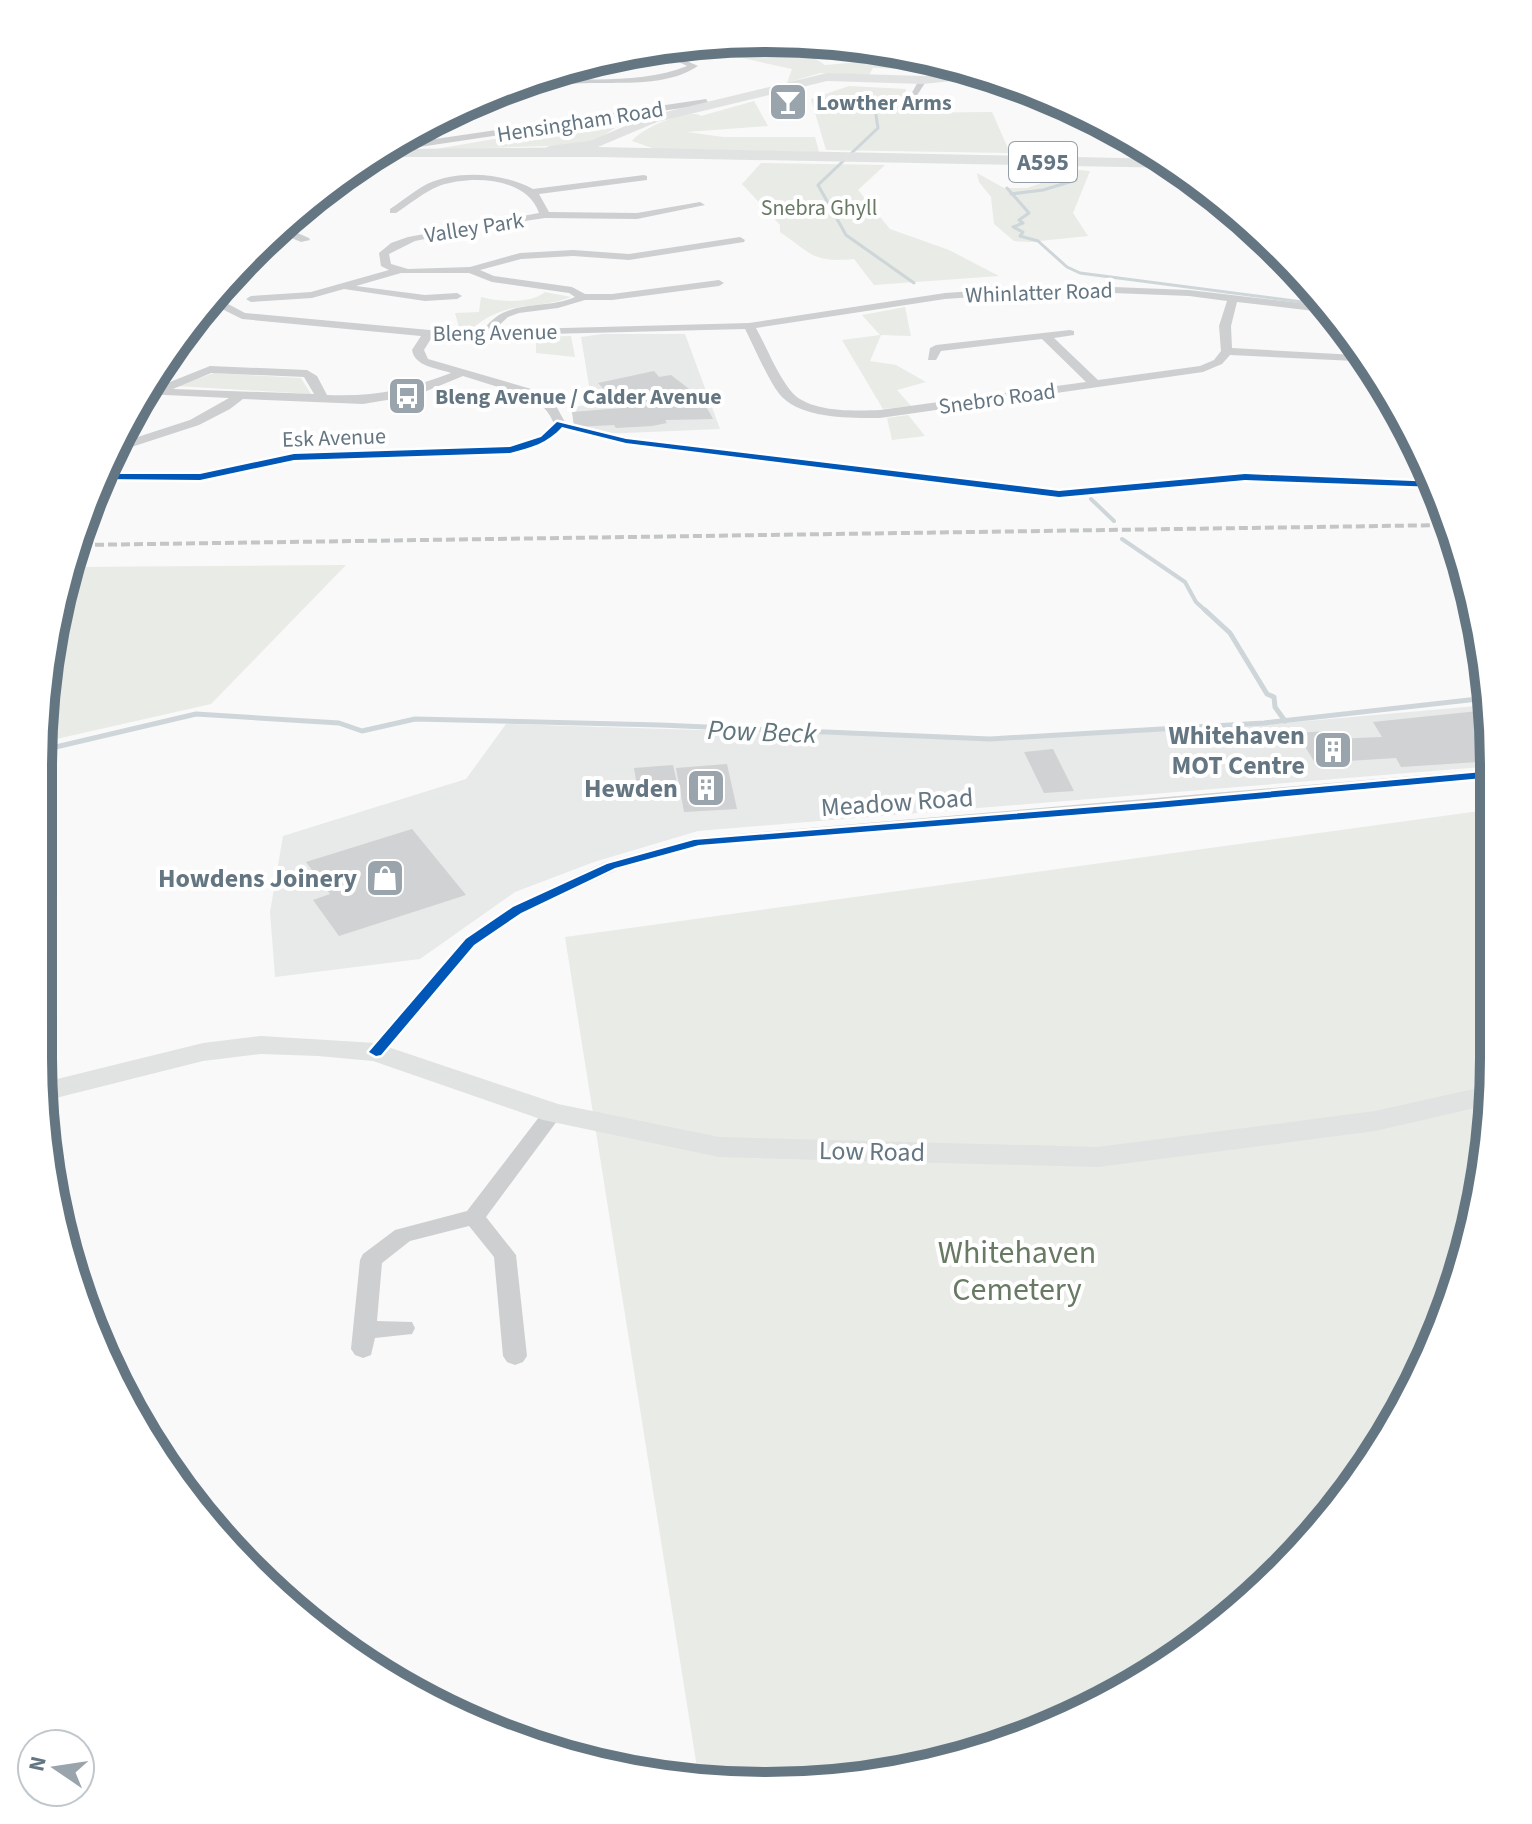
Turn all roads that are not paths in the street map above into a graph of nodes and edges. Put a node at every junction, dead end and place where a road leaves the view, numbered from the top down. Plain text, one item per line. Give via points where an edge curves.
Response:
1 (677, 58) edge
2 (955, 77) edge
3 (923, 80) junction
4 (565, 81) edge
5 (554, 85) edge
6 (534, 91) edge
7 (911, 98) dead end
8 (706, 102) dead end
9 (577, 119) junction
10 (637, 124) junction
11 (409, 148) edge
12 (606, 148) junction
13 (405, 150) edge
14 (393, 158) edge
15 (1149, 164) edge
16 (644, 178) dead end
17 (531, 192) junction
18 (700, 205) dead end
19 (393, 211) dead end
20 (545, 215) junction
21 (290, 234) edge
22 (305, 240) dead end
23 (740, 240) dead end
24 (470, 270) junction
25 (398, 271) junction
26 (719, 283) dead end
27 (345, 287) junction
28 (457, 296) dead end
29 (583, 297) junction
30 (251, 299) dead end
31 (1233, 299) junction
32 (221, 305) edge
33 (1314, 308) edge
34 (749, 326) junction
35 (1070, 333) dead end
36 (428, 334) junction
37 (486, 334) junction
38 (1046, 337) junction
39 (1227, 351) junction
40 (932, 358) dead end
41 (1352, 358) edge
42 (459, 374) junction
43 (1096, 385) junction
44 (161, 387) edge
45 (159, 391) edge
46 (240, 395) junction
47 (322, 398) junction
48 (129, 444) edge
49 (113, 477) edge
50 (1480, 775) edge
51 (376, 1052) junction
52 (53, 1089) edge
53 (1478, 1098) edge
54 (553, 1113) junction
55 (474, 1217) junction
56 (404, 1328) dead end
57 (515, 1356) dead end

1 - 4 street via 694,66 597,82
2 - 3 main road
3 - 7 street
3 - 10 main road via 840,76
5 - 6 street
8 - 9 street, Hensingham Road
9 - 10 street
9 - 11 street, Hensingham Road
10 - 12 main road
12 - 13 highway, Hensingham Road / A595
12 - 14 highway, A595
12 - 15 highway, A595 via 672,155
16 - 17 street
17 - 19 street via 514,182 440,182
17 - 20 street, Valley Park
18 - 20 street via 637,216
20 - 25 street, Valley Park via 409,238 384,253 386,266
21 - 22 street
23 - 24 street, Valley Park via 629,257 520,256
24 - 25 street, Valley Park
24 - 29 street, Valley Park via 492,279 572,290
25 - 27 street
26 - 29 street, Valley Park
27 - 28 street via 425,298
27 - 30 street
29 - 37 street, Valley Park via 509,313 493,322
31 - 33 street, Whinlatter Road
31 - 34 street, Whinlatter Road via 1099,289 1004,291
31 - 39 street via 1226,318
32 - 36 street, Bleng Avenue via 242,316
34 - 37 street, Bleng Avenue
34 - 43 street, Snebro Road via 786,394 827,411 880,414
35 - 38 street
36 - 37 street, Bleng Avenue
36 - 42 street, Esk Avenue via 418,355
38 - 40 street via 936,348
38 - 43 street
39 - 41 street
39 - 43 street, Snebro Road via 1203,369
42 - 47 street via 396,396
42 - 49 street, Esk Avenue via 534,394 554,409 560,424 541,441 510,450 294,457 200,477
44 - 47 street via 198,373 307,374
45 - 46 street
46 - 47 street
46 - 48 street via 200,422
50 - 51 street, Meadow Road via 698,842 611,866 517,910 470,942
51 - 52 main road, Low Road via 261,1045 166,1060
51 - 54 main road, Low Road
53 - 54 main road, Low Road via 1375,1121 1098,1157 719,1147
54 - 55 street
55 - 56 street via 403,1235 371,1260 364,1340
55 - 57 street via 505,1255

